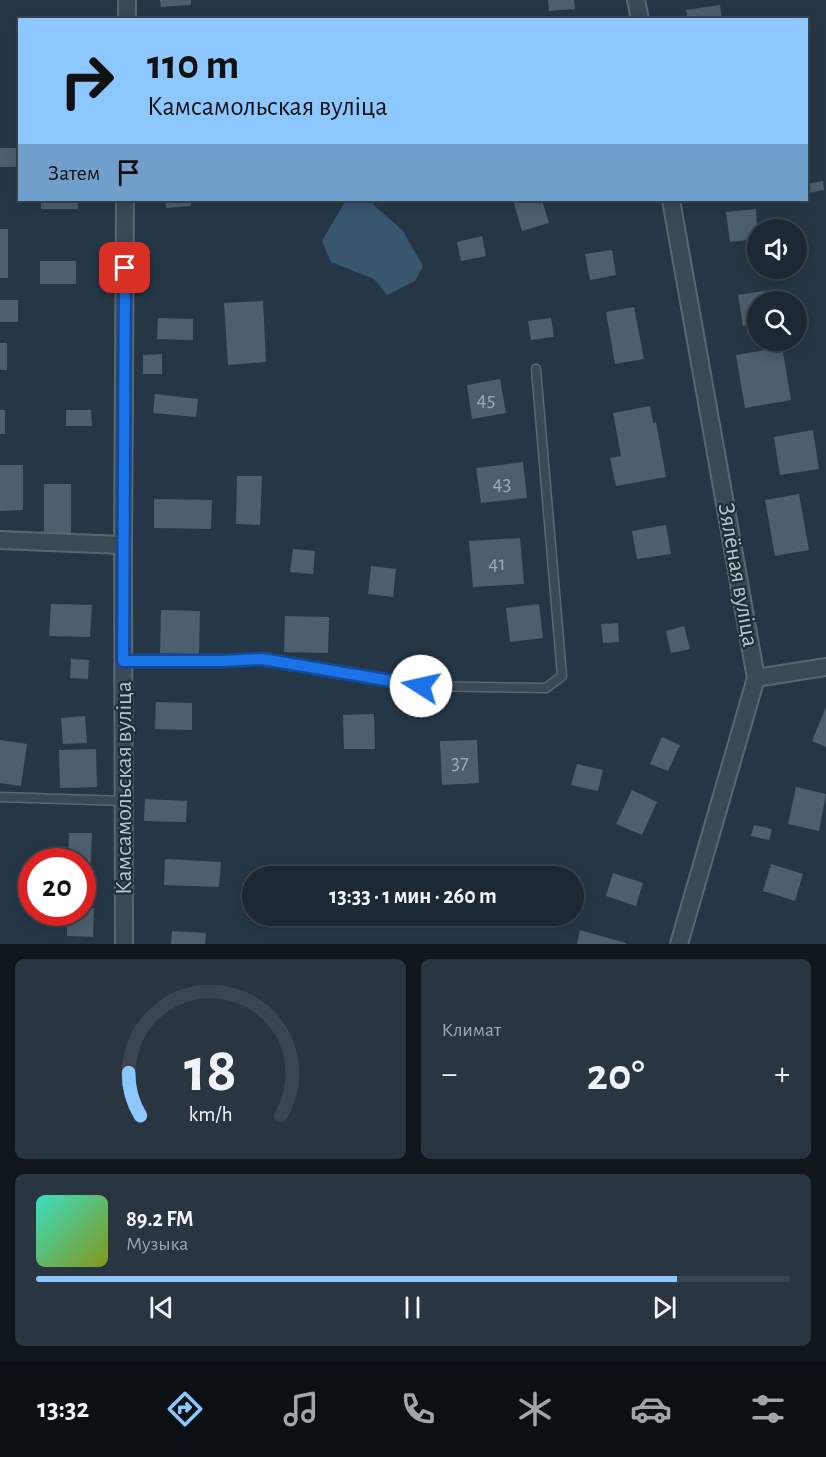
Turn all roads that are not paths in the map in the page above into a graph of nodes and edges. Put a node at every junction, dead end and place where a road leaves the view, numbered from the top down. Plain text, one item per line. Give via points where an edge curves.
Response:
1 (127, 0) edge
2 (636, 0) edge
3 (127, 18) edge
4 (640, 18) edge
5 (125, 201) edge
6 (671, 201) edge
7 (536, 369) dead end
8 (0, 540) edge
9 (123, 545) junction
10 (123, 661) junction
11 (826, 667) edge
12 (756, 678) junction
13 (0, 797) edge
14 (124, 801) junction
15 (124, 944) edge
16 (679, 944) edge

1 - 3 street
2 - 4 street
5 - 9 street, Камсамольская вуліца
6 - 12 street, Зялёная вуліца
7 - 10 lane via 562,676 546,688 421,686 262,659
8 - 9 street
9 - 10 street, Камсамольская вуліца
10 - 14 street, Камсамольская вуліца
11 - 12 street
12 - 16 street, Зялёная вуліца
13 - 14 lane
14 - 15 street, Камсамольская вуліца

